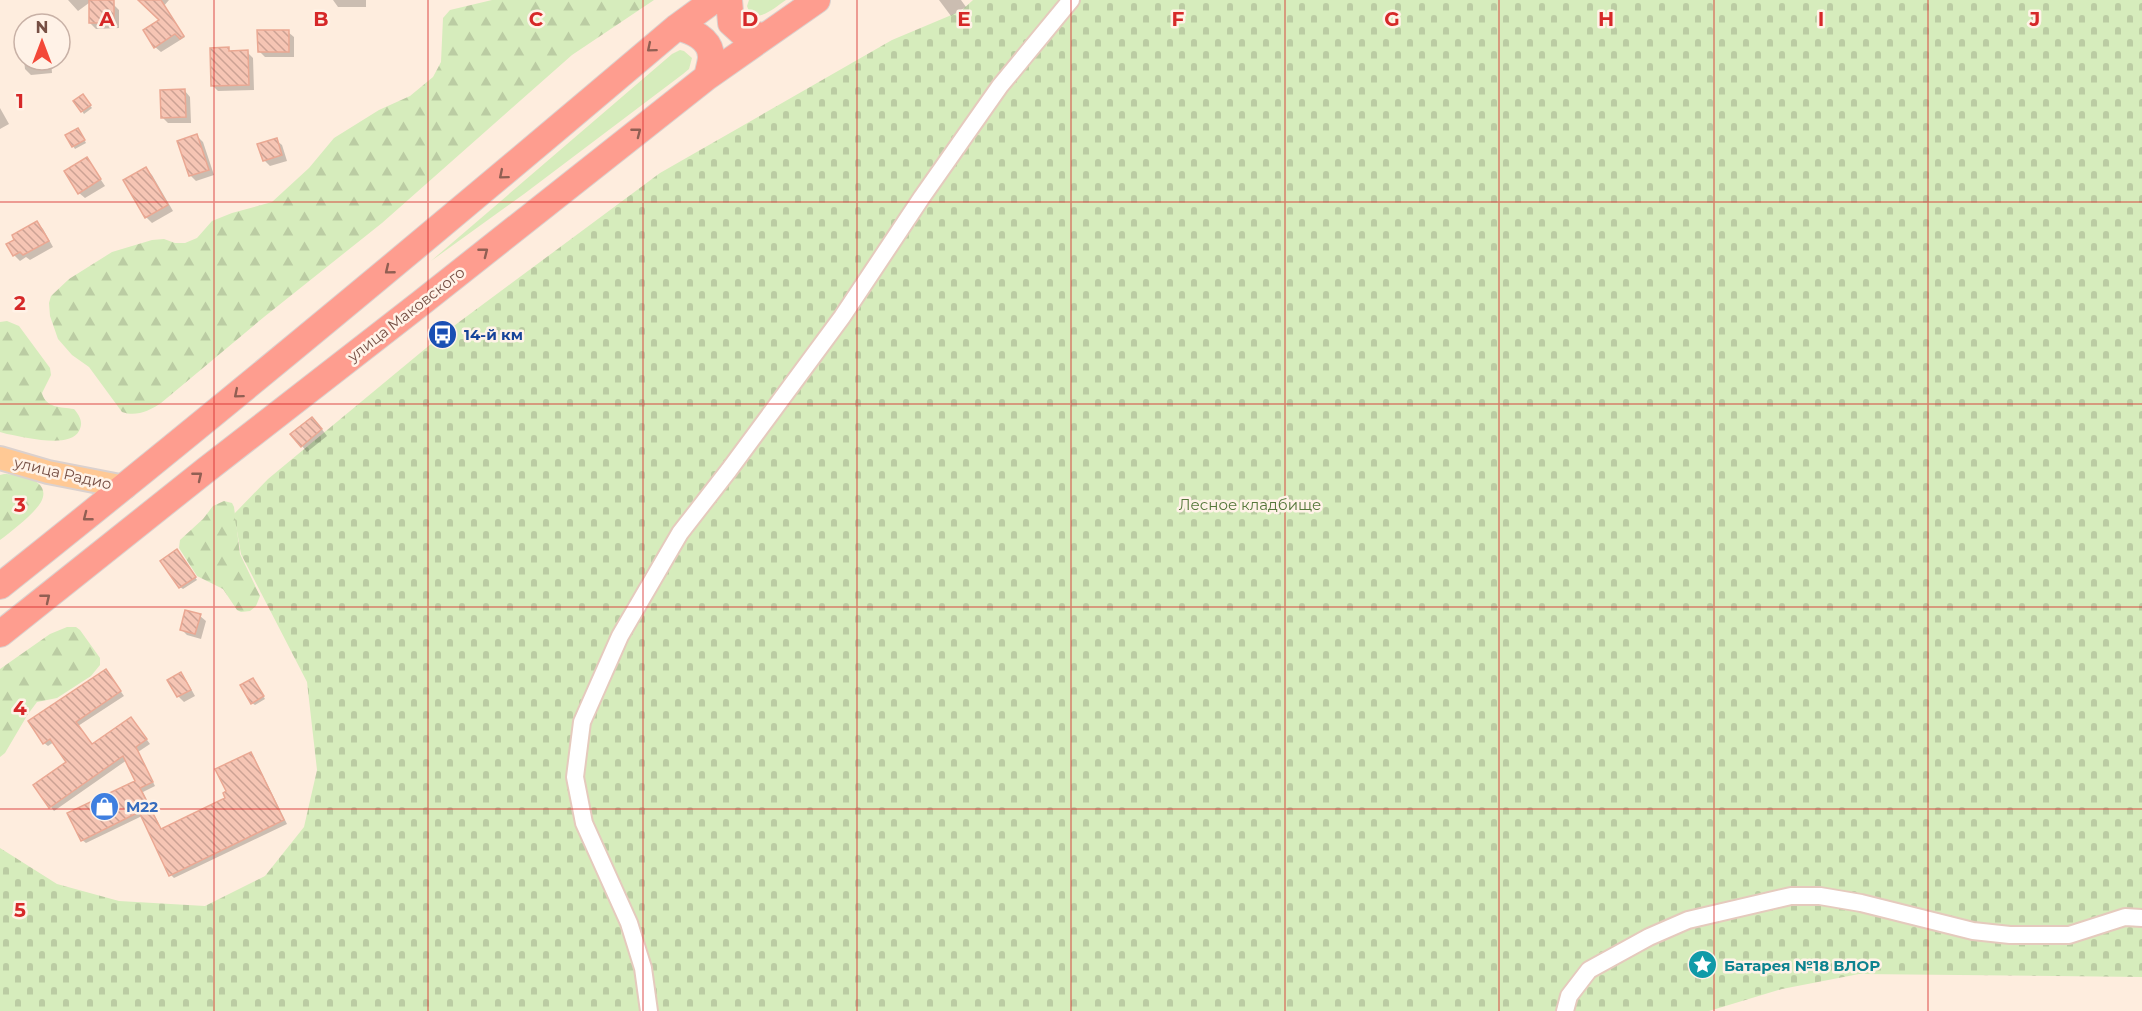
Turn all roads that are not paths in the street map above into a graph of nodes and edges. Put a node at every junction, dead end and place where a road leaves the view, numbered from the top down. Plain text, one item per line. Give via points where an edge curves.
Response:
1 (714, 0) edge
2 (729, 0) edge
3 (817, 0) edge
4 (1071, 0) edge
5 (677, 27) junction
6 (764, 36) junction
7 (706, 77) junction
8 (0, 459) edge
9 (125, 487) junction
10 (0, 586) edge
11 (0, 634) edge
12 (2142, 918) edge
13 (649, 1011) edge
14 (1565, 1011) edge

1 - 5 highway
2 - 6 highway via 731,23 742,33
3 - 6 highway, улица Маковского
4 - 13 street via 1000,86 842,317 680,533 620,636 582,722 575,777 584,823 629,923 643,968
5 - 7 highway via 694,32 706,42 711,56
5 -> 9 highway via 434,234
6 - 7 highway, улица Маковского
11 -> 7 highway, улица Маковского
8 - 9 main road, улица Радио
9 -> 10 highway
12 - 14 street via 2126,917 2069,935 2010,935 1965,930 1861,903 1791,896 1688,920 1649,937 1589,970 1569,996

